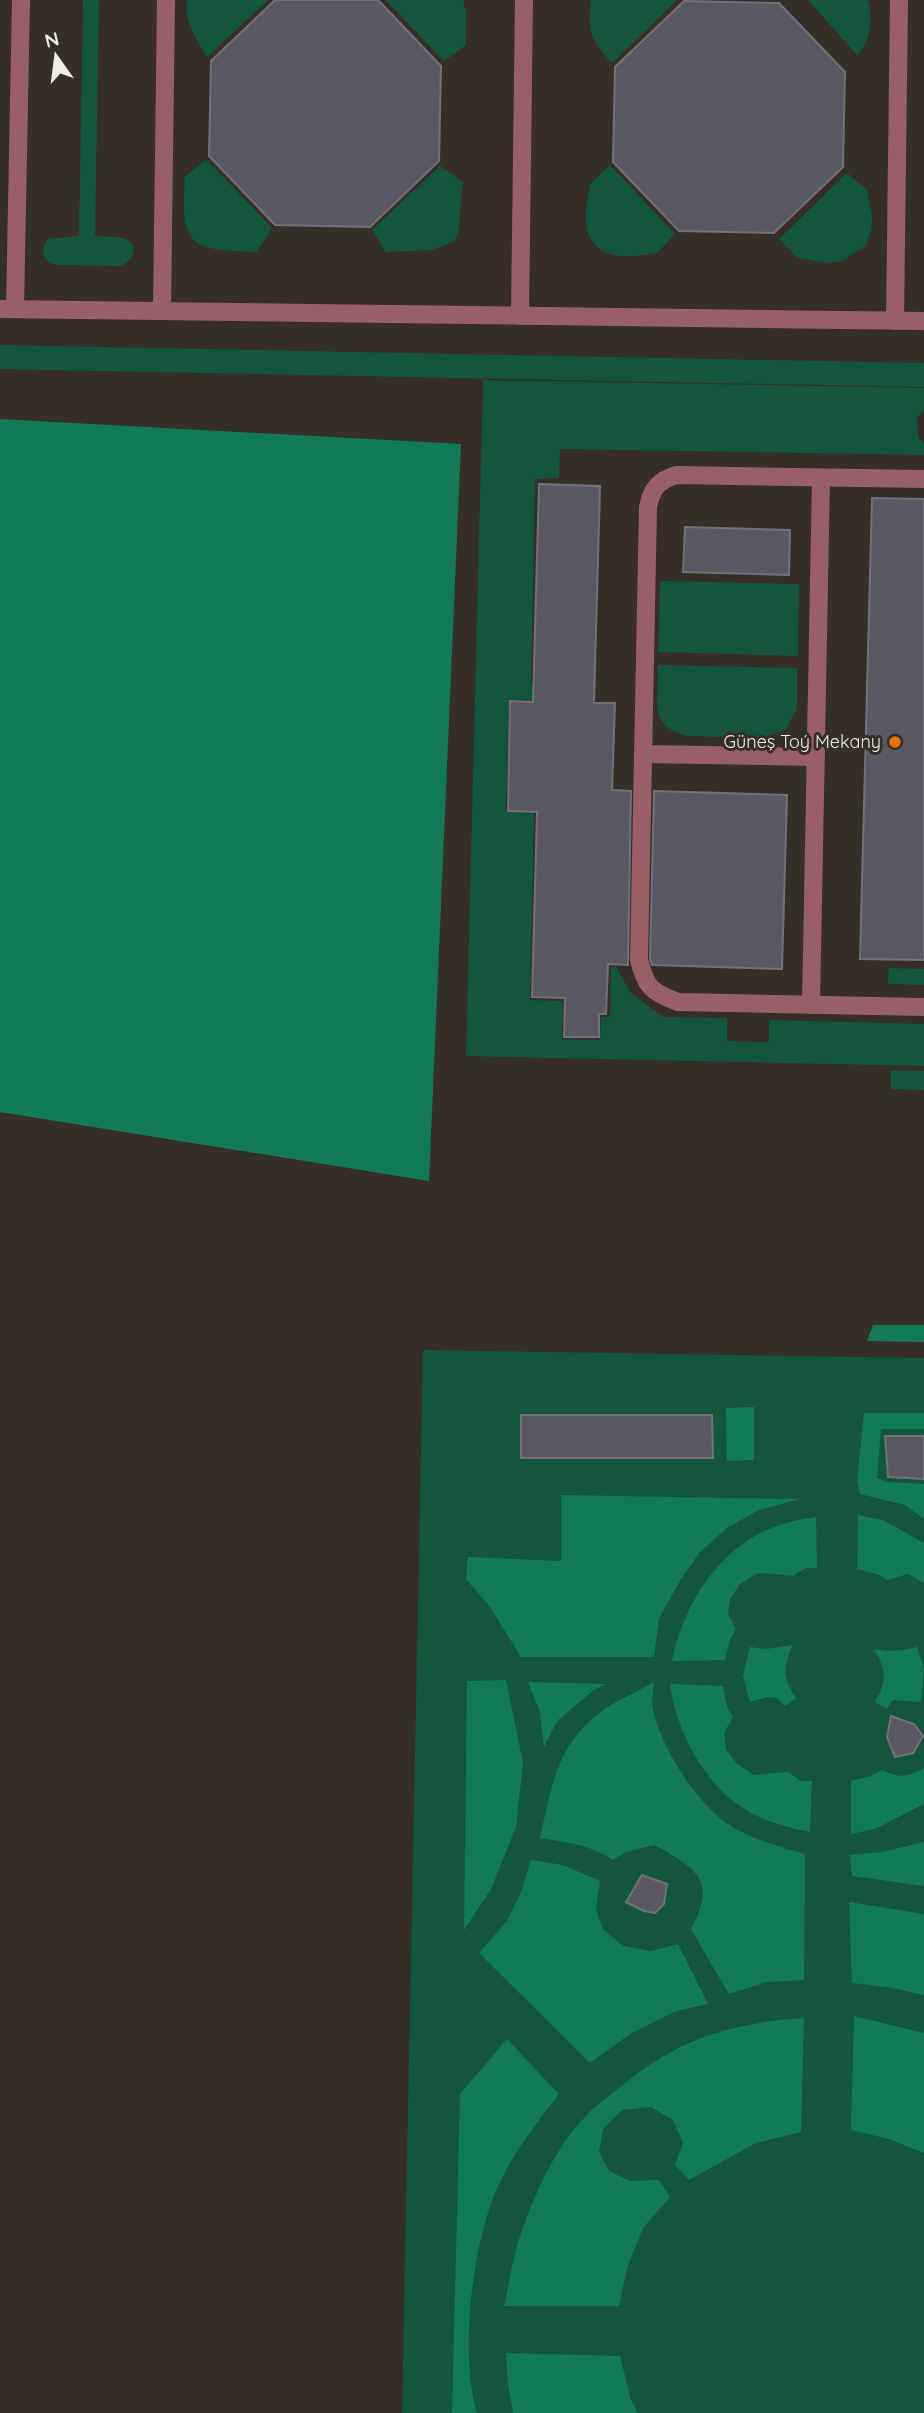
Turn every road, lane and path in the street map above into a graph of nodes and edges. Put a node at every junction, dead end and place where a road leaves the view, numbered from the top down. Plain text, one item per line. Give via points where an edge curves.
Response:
1 (22, 0) edge
2 (166, 0) edge
3 (524, 0) edge
4 (899, 0) edge
5 (8, 223) edge
6 (8, 309) edge
7 (162, 310) junction
8 (520, 316) junction
9 (895, 321) junction
10 (924, 321) edge
11 (821, 478) junction
12 (924, 479) edge
13 (643, 754) junction
14 (816, 758) junction
15 (811, 1005) junction
16 (924, 1007) edge

1 - 5 lane
2 - 7 lane
3 - 8 lane
4 - 9 lane
5 - 6 lane
6 - 7 lane
7 - 8 lane
8 - 9 lane
9 - 10 lane
11 - 12 lane
11 - 13 lane via 676,475 660,480 652,491
11 - 14 lane
13 - 14 lane
13 - 15 lane via 639,960 645,981 657,995 678,1002
14 - 15 lane
15 - 16 lane

